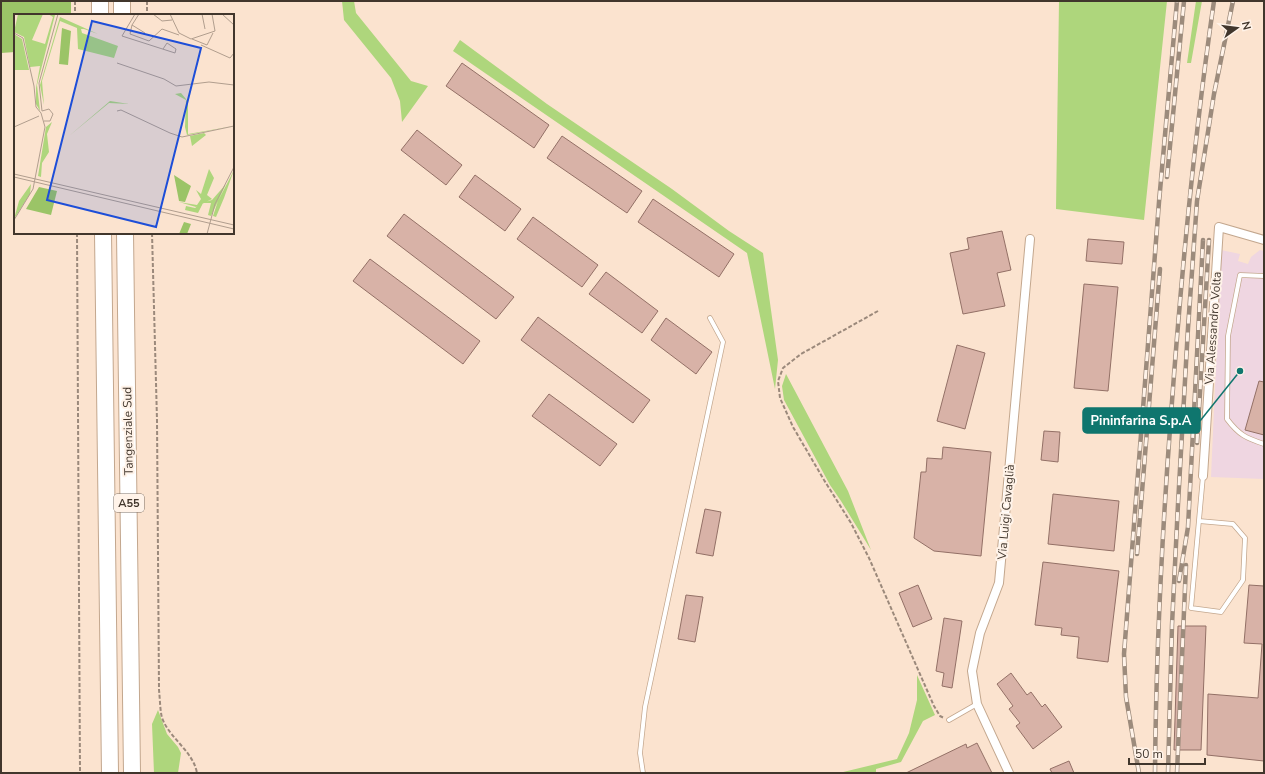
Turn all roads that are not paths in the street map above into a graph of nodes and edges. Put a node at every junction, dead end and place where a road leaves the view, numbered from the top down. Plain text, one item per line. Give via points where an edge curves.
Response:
1 (100, 1) edge
2 (122, 1) edge
3 (100, 14) edge
4 (122, 14) edge
5 (102, 234) edge
6 (125, 234) edge
7 (1030, 239) dead end
8 (1264, 240) edge
9 (1264, 276) edge
10 (710, 318) dead end
11 (1264, 444) edge
12 (1203, 476) joint
13 (1199, 521) junction
14 (977, 704) junction
15 (949, 720) road end
16 (110, 773) edge
17 (132, 773) edge
18 (642, 773) edge
19 (1009, 773) edge

1 - 3 highway
2 - 4 highway
5 - 16 highway, Tangenziale Sud / A55
6 - 17 highway, Tangenziale Sud / A55
7 - 14 street, Via Luigi Cavaglià via 999,582 980,633 972,671
8 - 12 street, Via Alessandro Volta via 1219,227
9 - 11 lane via 1240,275 1228,336 1227,419 1245,437
10 - 18 lane via 723,342 645,707 640,752
12 - 13 lane
13 - 13 lane via 1191,608 1221,612 1243,580 1245,538 1233,524
14 - 15 lane
14 - 19 street, Via Luigi Cavaglià

